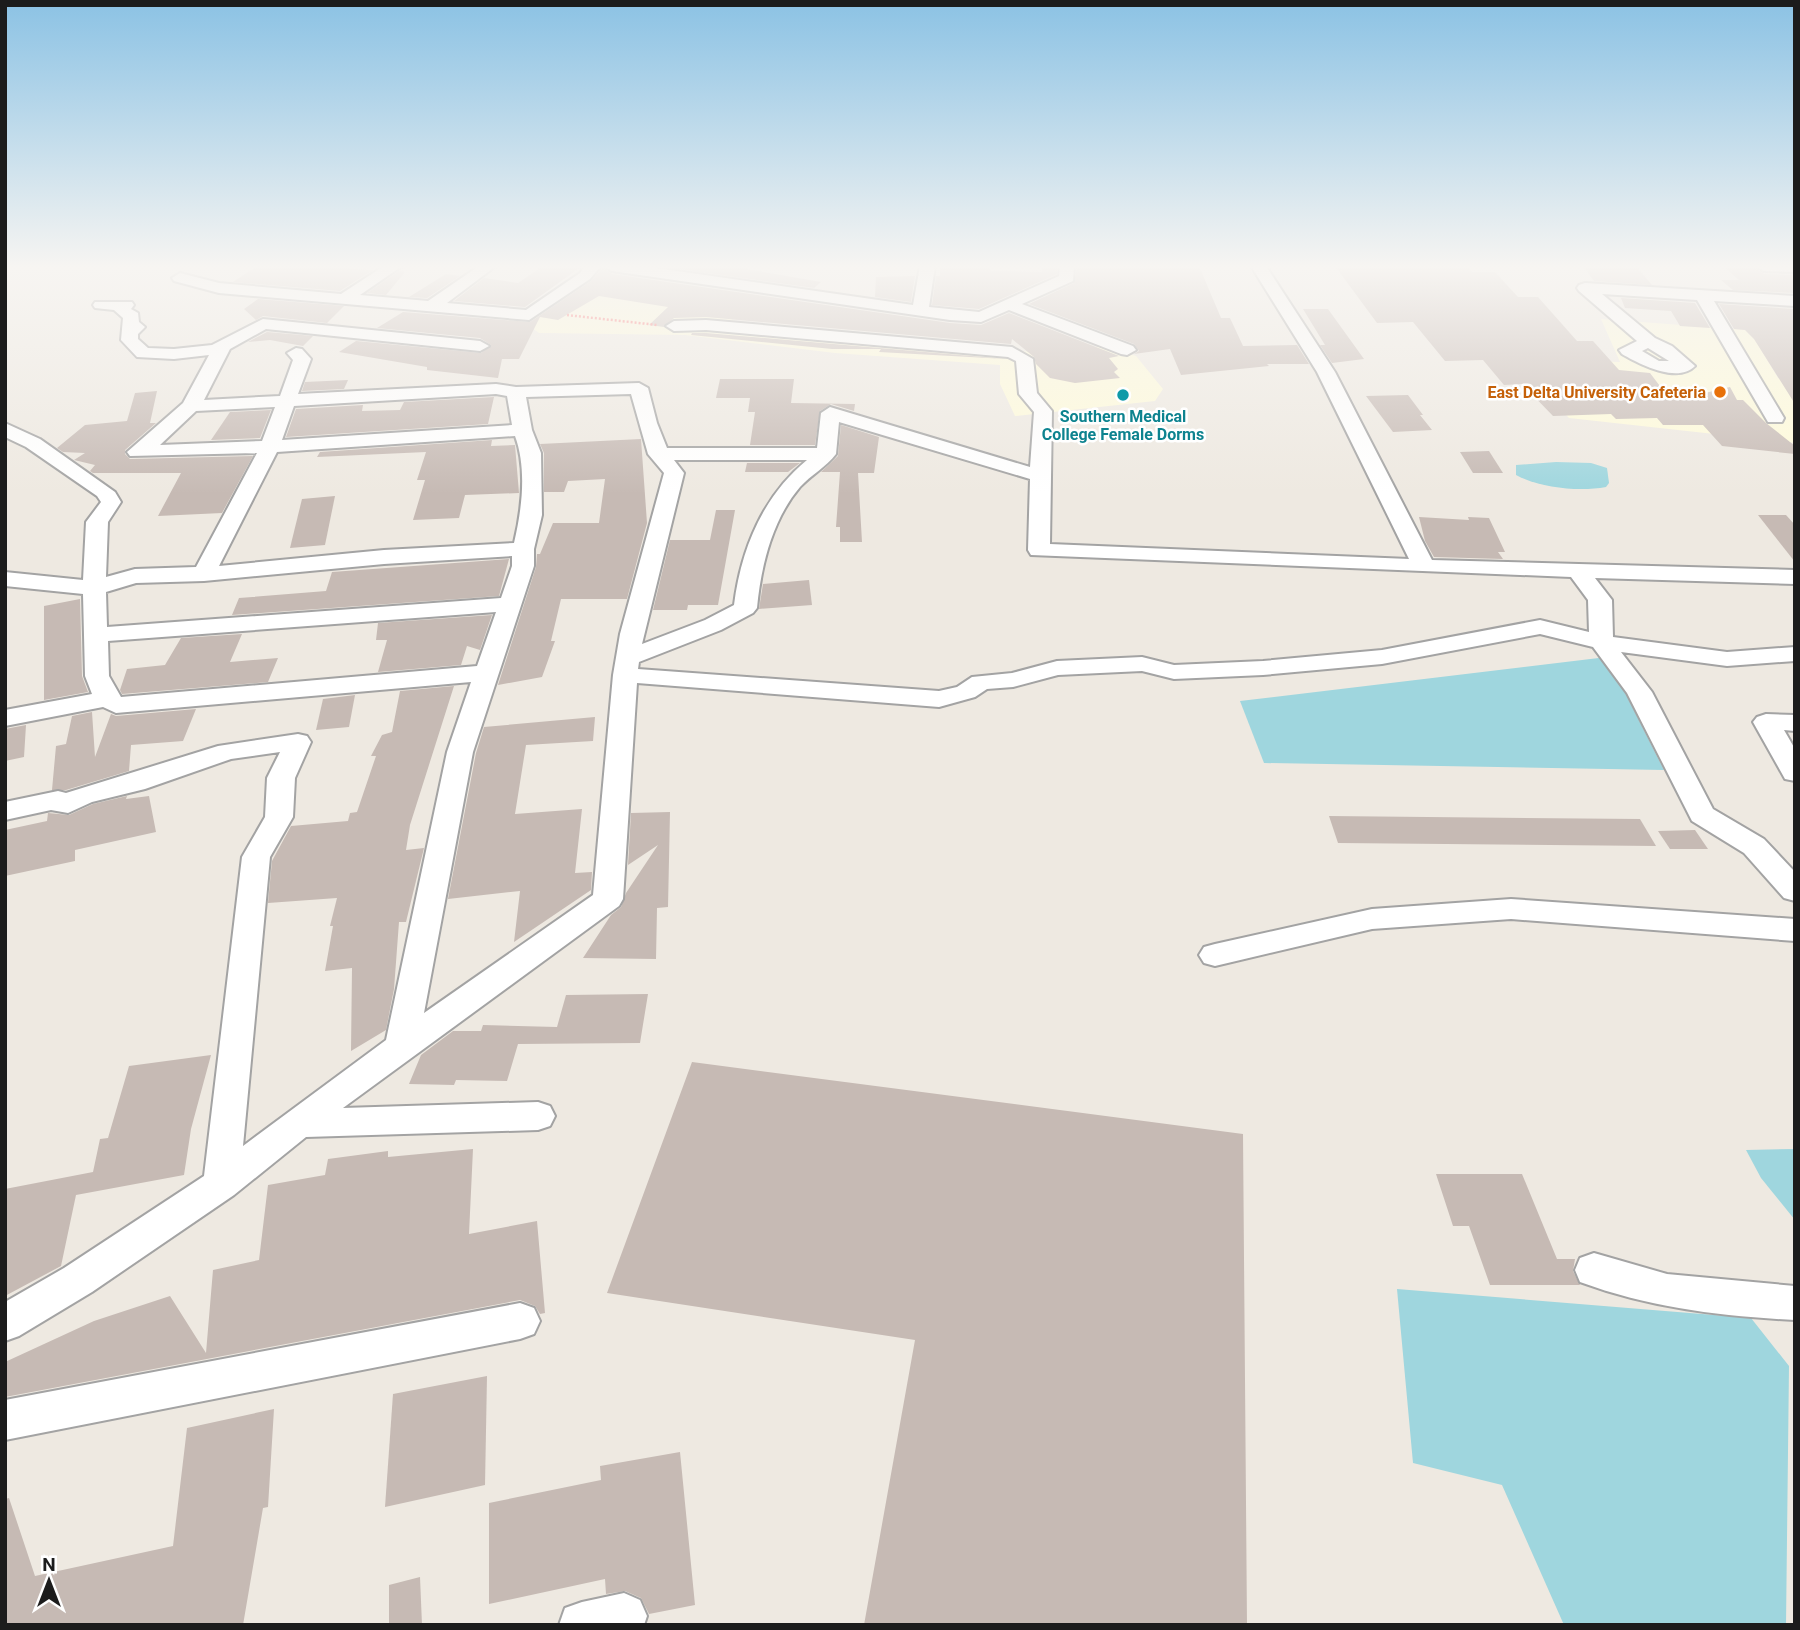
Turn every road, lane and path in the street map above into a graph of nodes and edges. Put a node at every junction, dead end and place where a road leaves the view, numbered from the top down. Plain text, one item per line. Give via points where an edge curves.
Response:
1 (132, 342) edge
2 (230, 342) edge
3 (441, 342) edge
4 (900, 342) edge
5 (1106, 342) edge
6 (1307, 342) edge
7 (1730, 342) edge
8 (480, 346) dead end
9 (215, 350) junction
10 (1127, 350) dead end
11 (296, 353) dead end
12 (516, 392) junction
13 (287, 400) junction
14 (191, 406) junction
15 (1775, 418) dead end
16 (5, 429) edge
17 (522, 430) junction
18 (270, 447) junction
19 (658, 454) junction
20 (826, 454) junction
21 (1040, 476) junction
22 (523, 549) junction
23 (1424, 566) junction
24 (1578, 571) junction
25 (204, 575) junction
26 (1795, 577) edge
27 (5, 579) edge
28 (94, 588) junction
29 (511, 604) junction
30 (95, 635) junction
31 (1601, 642) junction
32 (1795, 654) edge
33 (626, 667) junction
34 (486, 673) junction
35 (107, 699) junction
36 (5, 719) edge
37 (1795, 723) edge
38 (1795, 773) edge
39 (5, 811) edge
40 (1795, 891) edge
41 (1795, 930) edge
42 (1215, 955) dead end
43 (401, 1046) junction
44 (538, 1116) dead end
45 (298, 1123) junction
46 (221, 1184) junction
47 (1594, 1270) dead end
48 (1795, 1303) edge
49 (520, 1321) dead end
50 (5, 1323) edge
51 (5, 1420) edge

1 - 9 street via 143,353
2 - 9 street
3 - 8 street
4 - 21 street via 1013,352 1024,359 1028,394 1043,411
5 - 10 street
6 - 23 street
7 - 15 street
9 - 14 street via 221,349
11 - 13 street via 302,359
12 - 13 street via 496,389
12 - 17 street
12 - 19 street via 639,388
13 - 14 street
13 - 18 street
14 - 18 street via 137,452
16 - 28 street via 105,492 111,502 97,522
17 - 18 street
17 - 22 street via 531,453 531,515
18 - 25 street
19 - 20 street
19 - 33 street via 674,473
20 - 21 street via 830,414
20 - 33 street via 790,486 771,519 757,551 745,608
21 - 23 street via 1039,550
22 - 25 street via 384,556
22 - 29 street via 523,566
23 - 24 street
24 - 26 street
24 - 31 street via 1600,600
25 - 28 street via 135,576
27 - 28 street
28 - 30 street
29 - 30 street
29 - 34 street
30 - 35 street via 97,676
31 - 32 street via 1727,659
31 - 33 street via 1540,627 1382,657 1263,668 1174,672 1142,664 1074,666 981,682 966,692 939,699
31 - 40 street via 1639,692 1702,815 1754,846
33 - 43 street via 608,899
34 - 35 street via 116,705
34 - 43 street via 460,752
35 - 36 street
37 - 38 street via 1766,722
39 - 46 street via 58,800 68,804 227,752 298,742 281,778 279,817 256,857
41 - 42 street via 1511,909 1372,919
43 - 45 street
44 - 45 street
45 - 46 street
46 - 50 street
47 - 48 street via 1626,1284
49 - 51 street

